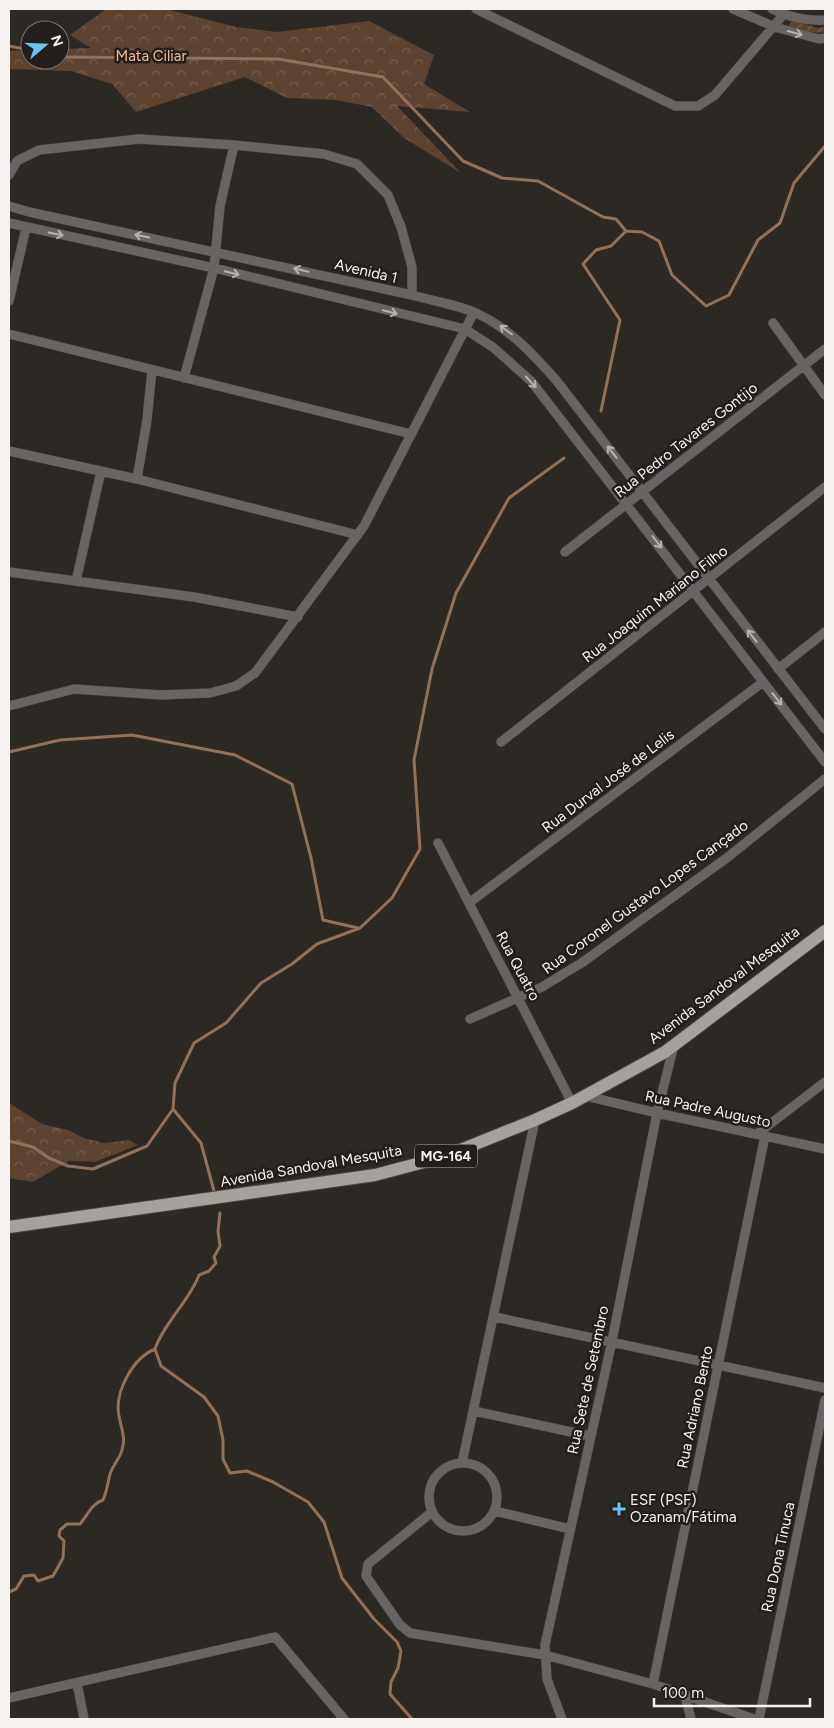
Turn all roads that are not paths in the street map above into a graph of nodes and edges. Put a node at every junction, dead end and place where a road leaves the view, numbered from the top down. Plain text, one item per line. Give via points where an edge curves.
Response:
1 (476, 9) edge
2 (501, 9) edge
3 (733, 9) edge
4 (772, 9) edge
5 (784, 14) junction
6 (496, 18) junction
7 (825, 20) edge
8 (775, 27) junction
9 (825, 38) edge
10 (234, 145) junction
11 (9, 175) edge
12 (9, 206) edge
13 (9, 223) edge
14 (26, 228) junction
15 (214, 251) junction
16 (214, 268) junction
17 (412, 295) junction
18 (9, 301) edge
19 (474, 312) junction
20 (773, 323) dead end
21 (465, 329) junction
22 (9, 334) edge
23 (825, 349) edge
24 (803, 366) junction
25 (152, 370) junction
26 (184, 378) junction
27 (825, 396) edge
28 (411, 434) junction
29 (9, 451) edge
30 (101, 471) junction
31 (137, 479) junction
32 (825, 488) edge
33 (642, 491) junction
34 (628, 503) junction
35 (358, 536) junction
36 (565, 552) dead end
37 (9, 572) edge
38 (708, 579) junction
39 (76, 581) junction
40 (693, 592) junction
41 (298, 616) junction
42 (825, 632) edge
43 (778, 669) junction
44 (764, 682) junction
45 (9, 706) edge
46 (825, 729) edge
47 (501, 742) dead end
48 (825, 762) edge
49 (825, 779) edge
50 (438, 843) dead end
51 (469, 903) junction
52 (825, 930) edge
53 (519, 998) junction
54 (470, 1019) dead end
55 (674, 1045) junction
56 (825, 1082) edge
57 (586, 1096) junction
58 (572, 1103) junction
59 (657, 1113) junction
60 (535, 1120) junction
61 (761, 1135) junction
62 (825, 1149) edge
63 (9, 1228) edge
64 (495, 1317) junction
65 (612, 1341) junction
66 (718, 1366) junction
67 (825, 1388) edge
68 (825, 1400) edge
69 (474, 1411) junction
70 (590, 1436) junction
71 (462, 1462) junction
72 (495, 1510) junction
73 (432, 1512) junction
74 (570, 1529) junction
75 (545, 1655) junction
76 (77, 1683) junction
77 (653, 1684) junction
78 (685, 1696) junction
79 (9, 1698) edge
80 (84, 1719) edge
81 (344, 1719) edge
82 (562, 1719) edge
83 (691, 1719) edge
84 (754, 1719) edge
85 (759, 1719) edge

1 - 6 street
2 - 6 street
3 - 8 street
4 - 5 street
5 - 7 street
5 - 8 street
6 - 8 street via 675,106 698,106 715,95
8 -> 9 street
10 - 11 street via 139,139 39,150 17,161
10 - 15 street
10 - 17 street via 324,154 357,164 388,195 412,267
15 -> 12 street, Avenida 1
13 - 14 street
14 -> 16 street
14 - 18 street
15 - 16 street
17 -> 15 street, Avenida 1
16 -> 21 street
16 - 26 street
17 - 19 street, Avenida 1
19 - 21 street
33 -> 19 street, Avenida 1 via 530,349 502,327
20 - 24 street
21 - 28 street
21 -> 34 street via 494,348 531,380
22 - 25 street
23 - 24 street, Rua Pedro Tavares Gontijo
24 - 27 street
24 - 33 street, Rua Pedro Tavares Gontijo
25 - 26 street
25 - 31 street
26 - 28 street
28 - 35 street
29 - 30 street
30 - 31 street
30 - 39 street
31 - 35 street
32 - 38 street, Rua Joaquim Mariano Filho
33 - 34 street, Rua Pedro Tavares Gontijo
33 - 38 street, Avenida 1
34 - 36 street, Rua Pedro Tavares Gontijo
34 -> 40 street
35 - 41 street
37 - 39 street
38 - 40 street, Rua Joaquim Mariano Filho
43 -> 38 street, Avenida 1
39 - 41 street via 194,597
40 - 44 street
40 - 47 street, Rua Joaquim Mariano Filho
41 - 45 street via 255,673 236,686 210,693 162,695 74,689
42 - 43 street
43 - 46 street, Avenida 1
44 -> 48 street
44 - 51 street, Rua Durval José de Lelis
49 - 53 street, Rua Coronel Gustavo Lopes Cançado via 728,857 583,962
50 - 51 street, Rua Quatro
51 - 53 street, Rua Quatro
52 - 55 main road, Avenida Sandoval Mesquita / MG-164
53 - 54 street, Rua Coronel Gustavo Lopes Cançado
53 - 58 street, Rua Quatro
55 - 57 main road, Avenida Sandoval Mesquita / MG-164
55 - 59 street, Rua Sete de Setembro
56 - 61 street
57 - 58 main road, Avenida Sandoval Mesquita / MG-164
57 - 59 street, Rua Padre Augusto
58 - 60 main road, Avenida Sandoval Mesquita / MG-164
59 - 61 street, Rua Padre Augusto
59 - 65 street, Rua Sete de Setembro
60 - 63 main road, Avenida Sandoval Mesquita / MG-164 via 443,1157 374,1175
60 - 64 street
61 - 62 street, Rua Padre Augusto
61 - 66 street, Rua Adriano Bento
64 - 65 street
64 - 69 street
65 - 66 street
65 - 70 street, Rua Sete de Setembro
66 - 67 street
66 - 77 street, Rua Adriano Bento
68 - 85 street, Rua Dona Tinuca
69 - 70 street
69 - 71 street
70 - 74 street, Rua Sete de Setembro
71 - 72 street via 474,1464 492,1478 498,1500
71 - 73 street via 441,1470 434,1479 429,1490
72 - 73 street via 480,1528 470,1532 448,1528 438,1522
72 - 74 street
73 - 75 street via 368,1564 366,1576 400,1625 410,1633 425,1637
74 - 75 street, Rua Sete de Setembro
75 - 77 street
75 - 82 street, Rua Sete de Setembro via 547,1679
76 - 79 street
76 - 80 street
76 - 81 street via 275,1637
77 - 78 street
78 - 83 street
78 - 84 street

